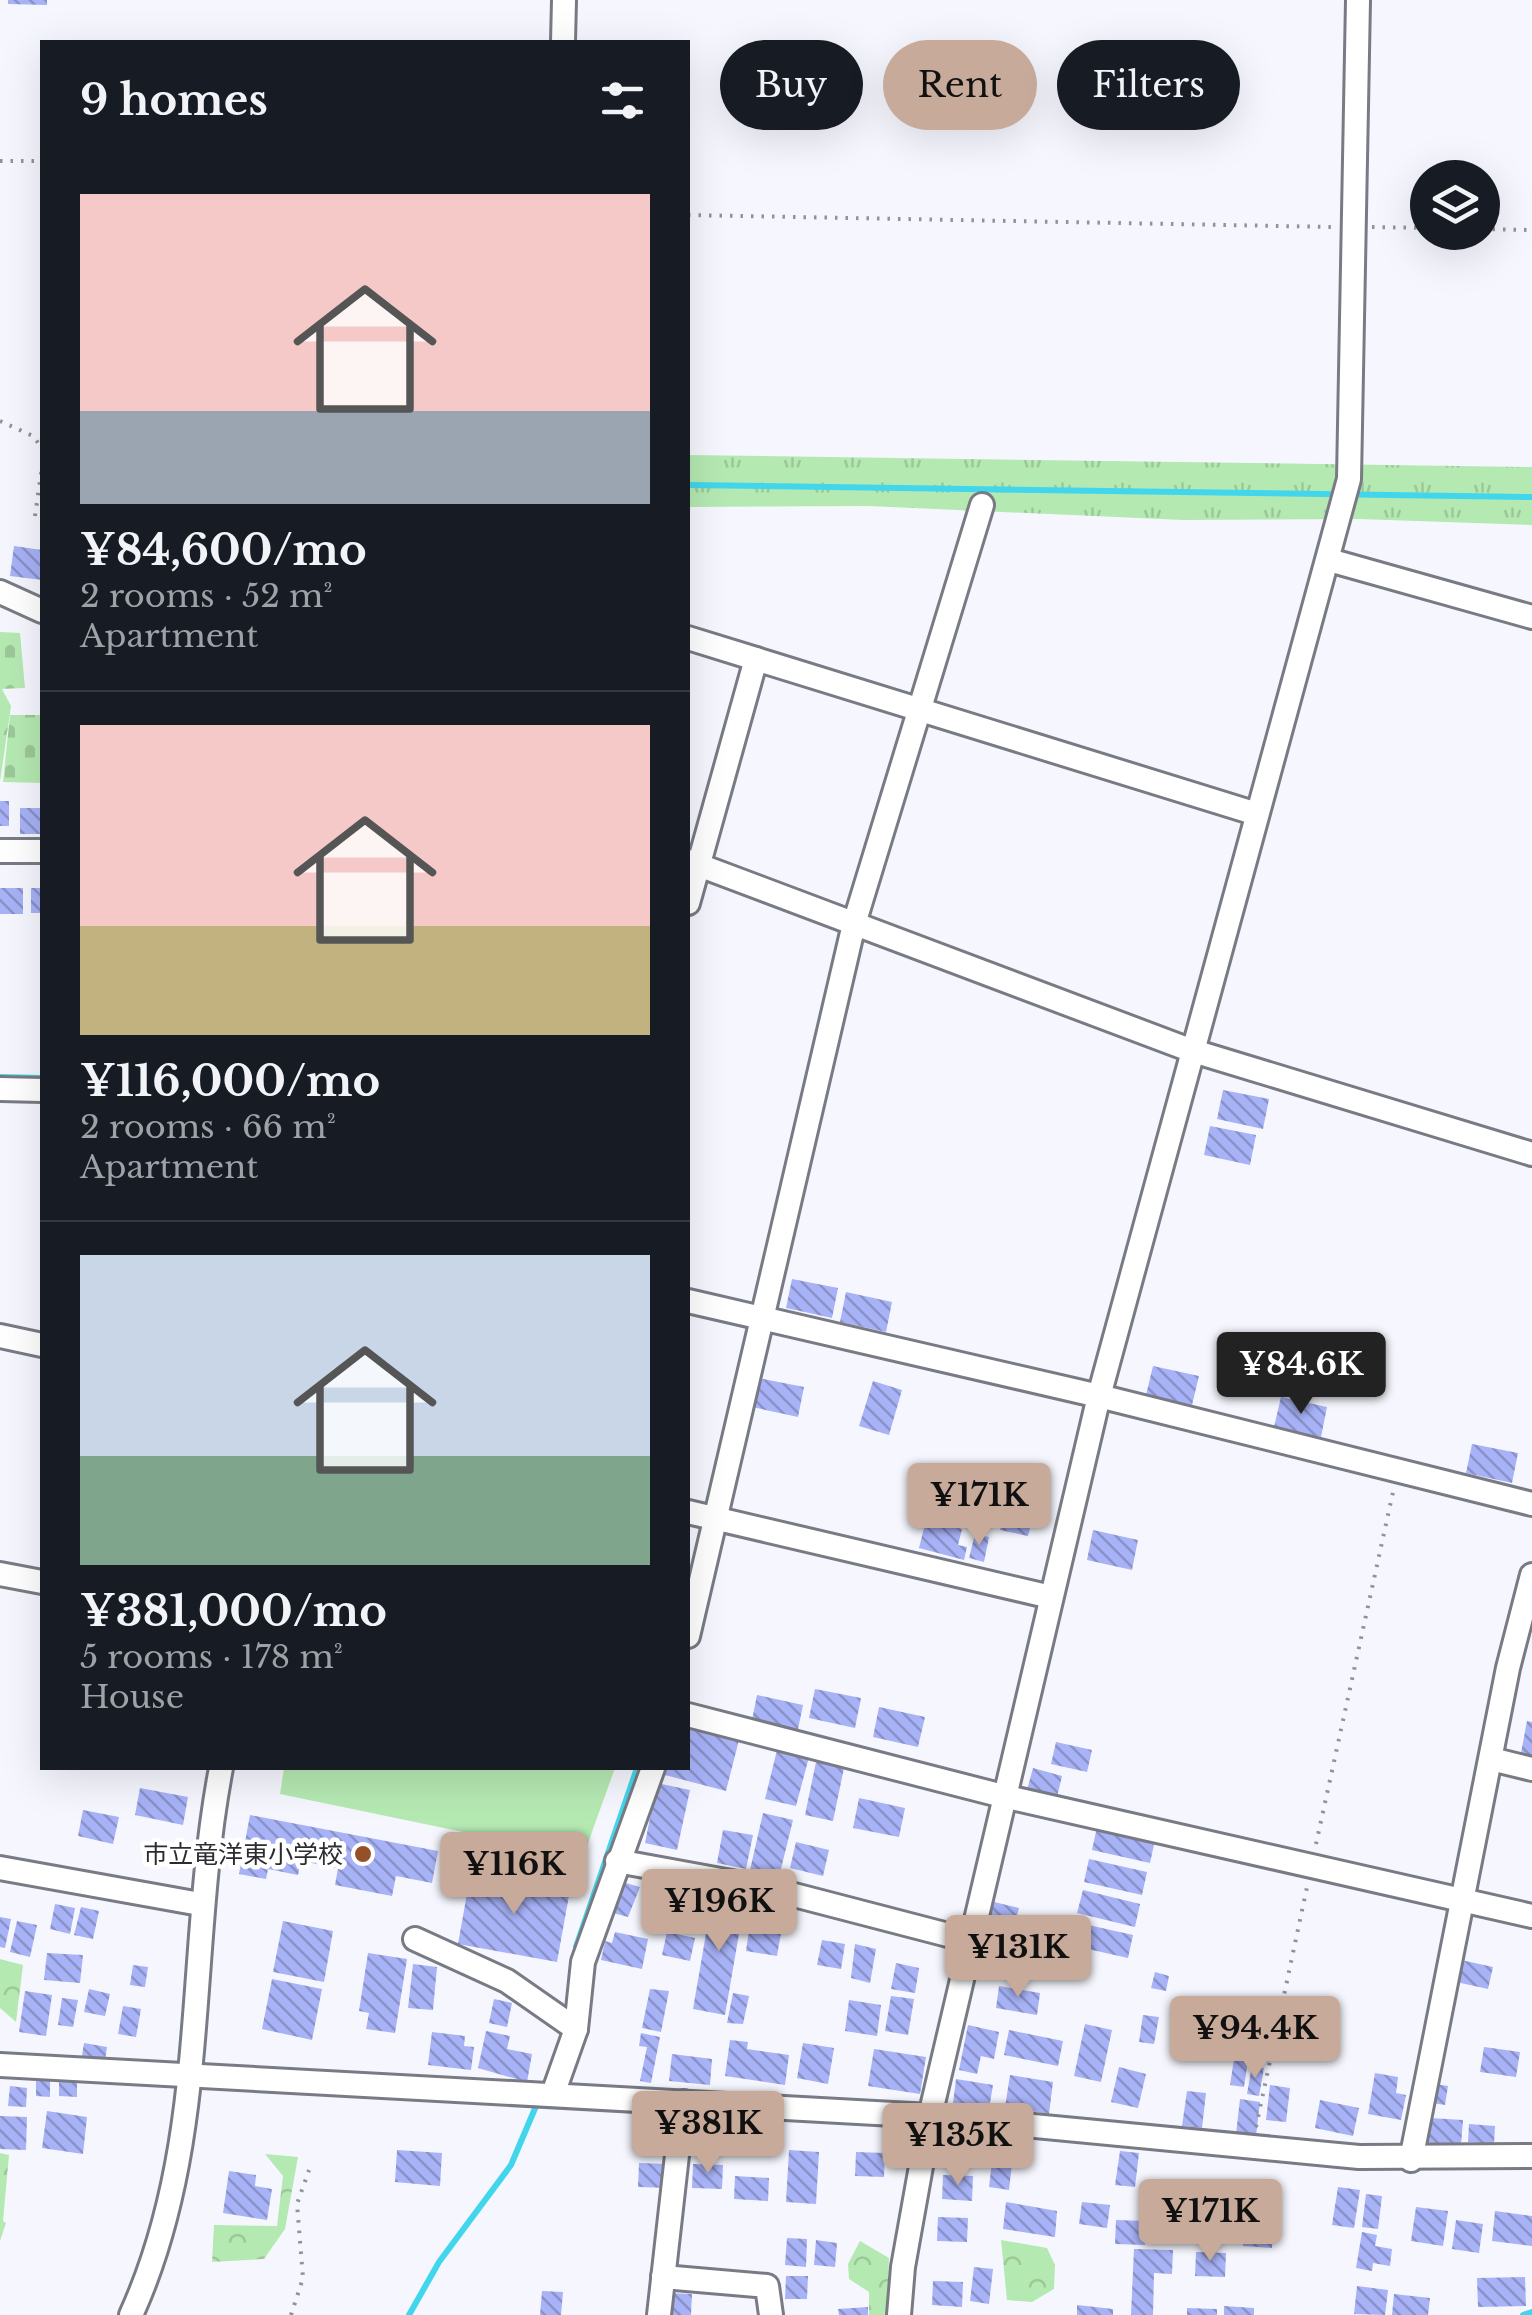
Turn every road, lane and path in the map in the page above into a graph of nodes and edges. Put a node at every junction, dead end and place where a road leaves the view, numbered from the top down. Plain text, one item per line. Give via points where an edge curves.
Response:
1 (564, 0) edge
2 (1358, 0) edge
3 (563, 40) edge
4 (0, 161) edge
5 (40, 162) edge
6 (690, 215) edge
7 (1354, 227) junction
8 (1410, 228) edge
9 (1500, 230) edge
10 (1532, 230) edge
11 (0, 421) edge
12 (40, 445) edge
13 (40, 481) edge
14 (982, 505) dead end
15 (35, 516) dead end
16 (1328, 560) junction
17 (0, 592) edge
18 (40, 610) edge
19 (1532, 617) edge
20 (690, 639) edge
21 (756, 659) junction
22 (920, 710) junction
23 (1257, 814) junction
24 (0, 851) edge
25 (40, 851) edge
26 (693, 863) edge
27 (854, 924) junction
28 (1190, 1050) junction
29 (0, 1088) edge
30 (40, 1090) edge
31 (1532, 1154) edge
32 (690, 1301) edge
33 (761, 1318) junction
34 (0, 1336) edge
35 (40, 1345) edge
36 (1099, 1396) junction
37 (1397, 1472) junction
38 (1532, 1504) edge
39 (690, 1512) edge
40 (714, 1518) junction
41 (0, 1574) edge
42 (1532, 1575) edge
43 (40, 1582) edge
44 (1051, 1597) junction
45 (690, 1627) edge
46 (690, 1716) edge
47 (1491, 1759) junction
48 (1532, 1769) edge
49 (221, 1770) edge
50 (652, 1770) edge
51 (1003, 1796) junction
52 (616, 1862) junction
53 (0, 1868) edge
54 (1310, 1869) junction
55 (1463, 1902) junction
56 (200, 1904) junction
57 (1532, 1916) edge
58 (415, 1939) dead end
59 (971, 1941) junction
60 (576, 2029) junction
61 (0, 2065) edge
62 (191, 2074) junction
63 (553, 2094) junction
64 (683, 2102) junction
65 (930, 2116) junction
66 (1252, 2148) junction
67 (1532, 2156) edge
68 (1412, 2160) junction
69 (309, 2170) dead end
70 (663, 2277) junction
71 (131, 2315) edge
72 (291, 2315) edge
73 (658, 2315) edge
74 (771, 2315) edge
75 (900, 2315) edge

1 - 3 street
2 - 7 street
4 - 5 path
6 - 7 path
7 - 8 path
7 - 16 street via 1349,480
9 - 10 path
11 - 12 path
13 - 15 path
14 - 22 street
16 - 19 street
16 - 23 street
17 - 18 street
20 - 21 street
21 - 22 street
21 - 26 street
22 - 23 street
22 - 27 street
23 - 28 street
24 - 25 street
26 - 27 street
27 - 28 street
27 - 33 street
28 - 31 street
28 - 36 street
29 - 30 street
32 - 33 street
33 - 36 street
33 - 40 street
34 - 35 street
36 - 37 street
36 - 44 street
37 - 38 street
37 - 54 path
39 - 40 street
40 - 44 street
40 - 45 street
41 - 43 street
42 - 47 street
44 - 51 street
46 - 51 street
47 - 48 street
47 - 55 street
49 - 56 street
50 - 52 street
51 - 54 street
51 - 59 street
52 - 59 street via 775,1890
52 - 60 street via 583,1962
53 - 56 street
54 - 55 street
54 - 66 path
55 - 57 street
55 - 68 street
56 - 62 street
58 - 60 street via 507,1981
59 - 65 street
60 - 63 street
61 - 62 street
62 - 63 street
62 - 71 street via 169,2218
63 - 64 street
64 - 65 street
64 - 70 street
65 - 66 street
65 - 75 street
66 - 68 street
67 - 68 street
69 - 72 path via 297,2204 302,2278
70 - 73 street
70 - 74 street via 767,2286

